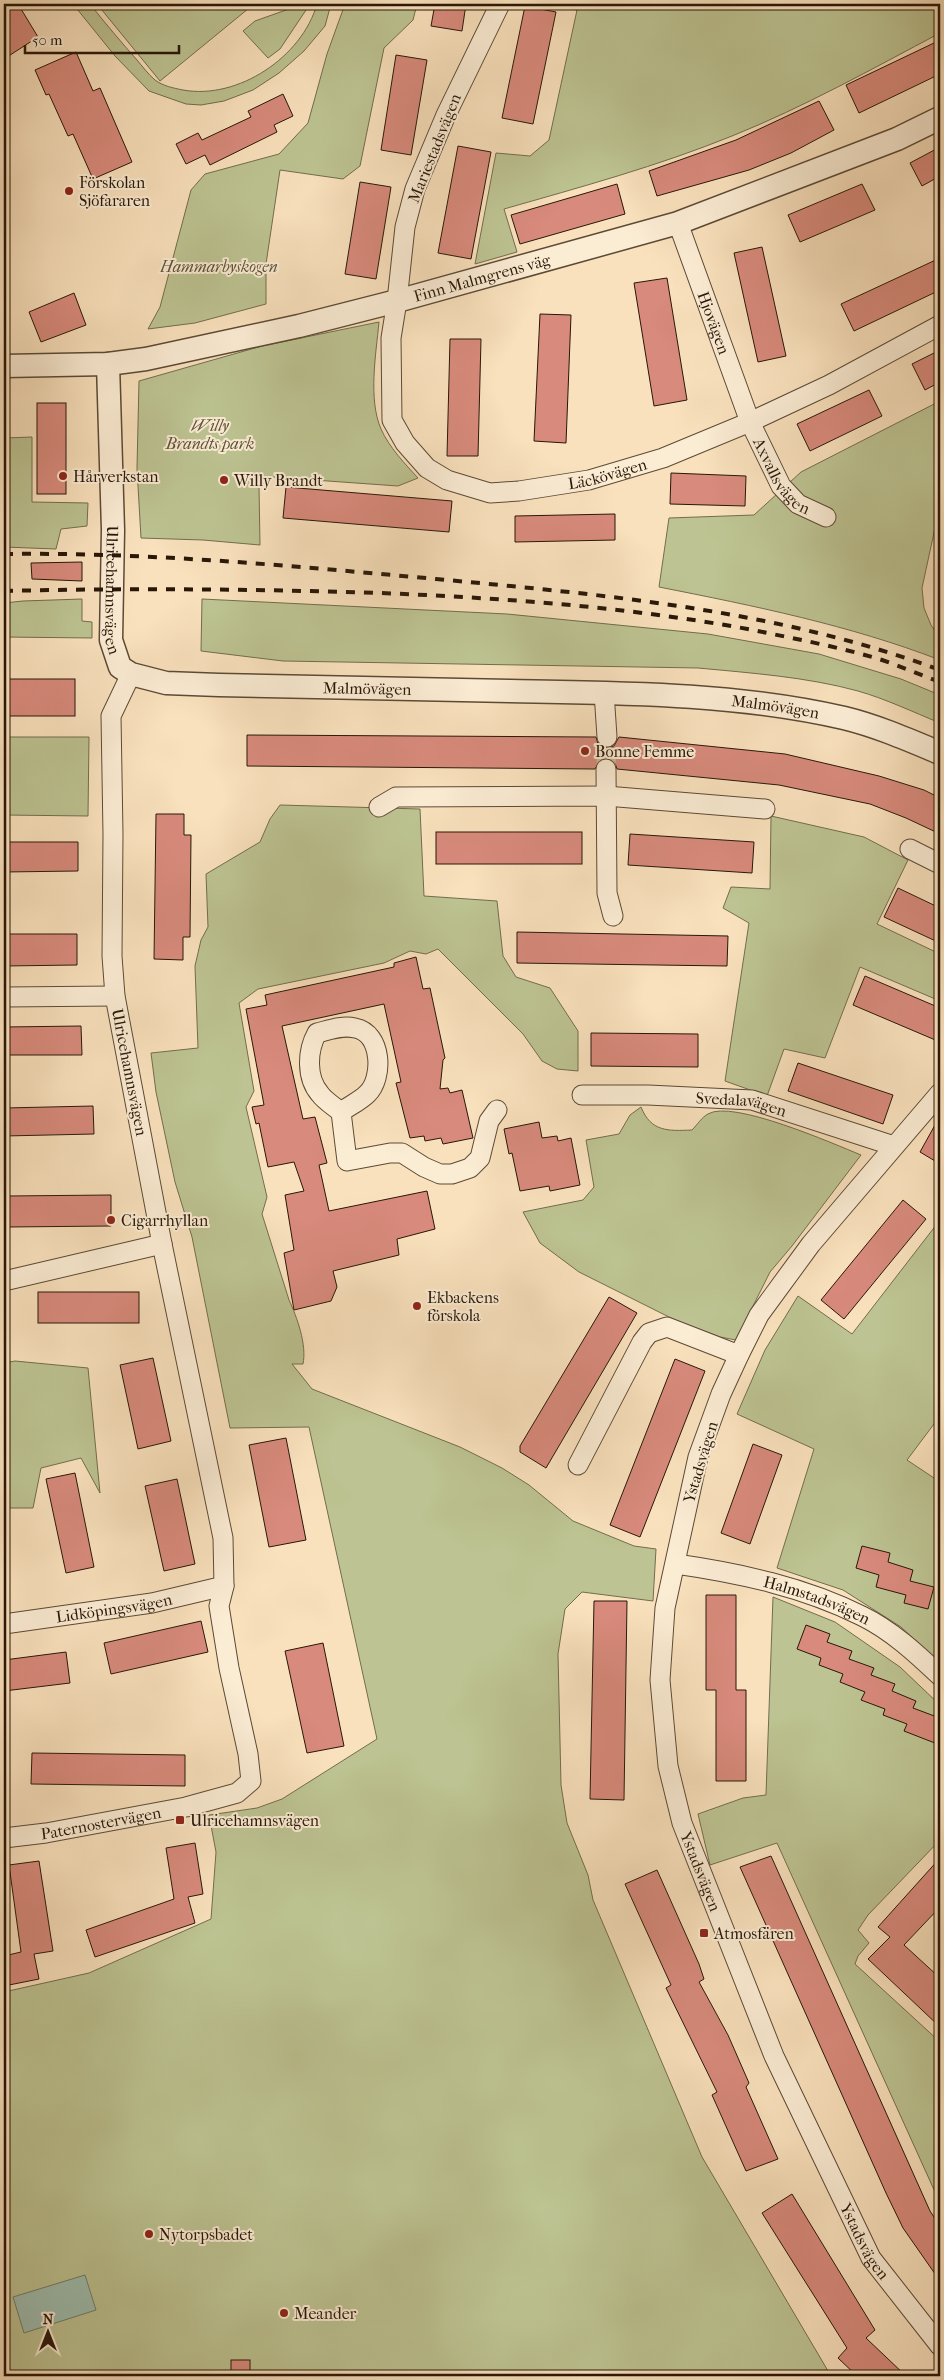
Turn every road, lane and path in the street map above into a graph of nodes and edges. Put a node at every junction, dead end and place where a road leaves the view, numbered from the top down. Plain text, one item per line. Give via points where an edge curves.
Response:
1 (500, 4) edge
2 (940, 118) edge
3 (678, 223) junction
4 (397, 301) junction
5 (940, 325) edge
6 (108, 364) junction
7 (4, 366) edge
8 (750, 422) junction
9 (826, 517) dead end
10 (131, 674) junction
11 (604, 692) junction
12 (606, 737) tunnel mouth
13 (940, 753) edge
14 (606, 768) tunnel mouth
15 (606, 796) junction
16 (379, 807) dead end
17 (765, 809) dead end
18 (910, 849) dead end
19 (940, 864) edge
20 (613, 916) dead end
21 (115, 996) junction
22 (4, 997) edge
23 (940, 1093) edge
24 (582, 1095) dead end
25 (497, 1110) dead end
26 (341, 1112) junction
27 (894, 1146) junction
28 (162, 1244) junction
29 (4, 1281) edge
30 (739, 1355) junction
31 (578, 1465) dead end
32 (676, 1564) junction
33 (224, 1586) junction
34 (4, 1624) edge
35 (940, 1676) edge
36 (251, 1780) joint
37 (4, 1838) edge
38 (940, 2346) edge

1 - 4 street, Mariestadsvägen via 446,115 415,189 405,228
2 - 3 street, Finn Malmgrens väg via 897,139
3 - 4 street, Finn Malmgrens väg
3 - 8 street, Hjovägen
4 - 6 street, Finn Malmgrens väg via 299,326 146,359
4 - 8 street, Läckövägen via 391,338 392,420 405,443 426,468 469,488 490,493 589,480 662,458
5 - 8 street, Läckövägen via 829,385
6 - 7 street, Finn Malmgrens väg
6 - 10 street, Ulricehamnsvägen via 113,530 111,640 120,666
8 - 9 street, Axvallsvägen via 781,486 798,504
10 - 11 street, Malmövägen via 166,683
10 - 21 street, Ulricehamnsvägen via 111,716
11 - 12 street
11 - 13 street, Malmövägen via 722,698 778,705 846,718
14 - 15 street
15 - 16 street via 396,797
15 - 17 street
15 - 20 street via 607,893
18 - 19 street
21 - 22 street
21 - 28 street, Ulricehamnsvägen
23 - 27 street, Ystadsvägen
24 - 27 street, Svedalavägen via 648,1094 752,1100
25 - 26 street via 489,1121 480,1158 470,1168 452,1174 440,1174 402,1153 347,1161
26 - 26 street via 320,1094 313,1082 311,1045 317,1033 338,1027 357,1028 371,1039 378,1057 377,1077 368,1094
27 - 30 street, Ystadsvägen via 772,1294
28 - 29 street
28 - 33 street, Ulricehamnsvägen via 223,1538
30 - 31 street via 667,1327 649,1333
30 - 32 street, Ystadsvägen via 698,1457
32 - 35 street, Halmstadsvägen via 720,1570 777,1584 862,1616 891,1634
32 - 38 street, Ystadsvägen via 665,1608 660,1680 668,1766 682,1824 774,2056 871,2258
33 - 34 street, Lidköpingsvägen via 152,1603
33 - 36 street, Ulricehamnsvägen via 219,1606
36 - 37 street, Paternostervägen via 237,1792 186,1807

